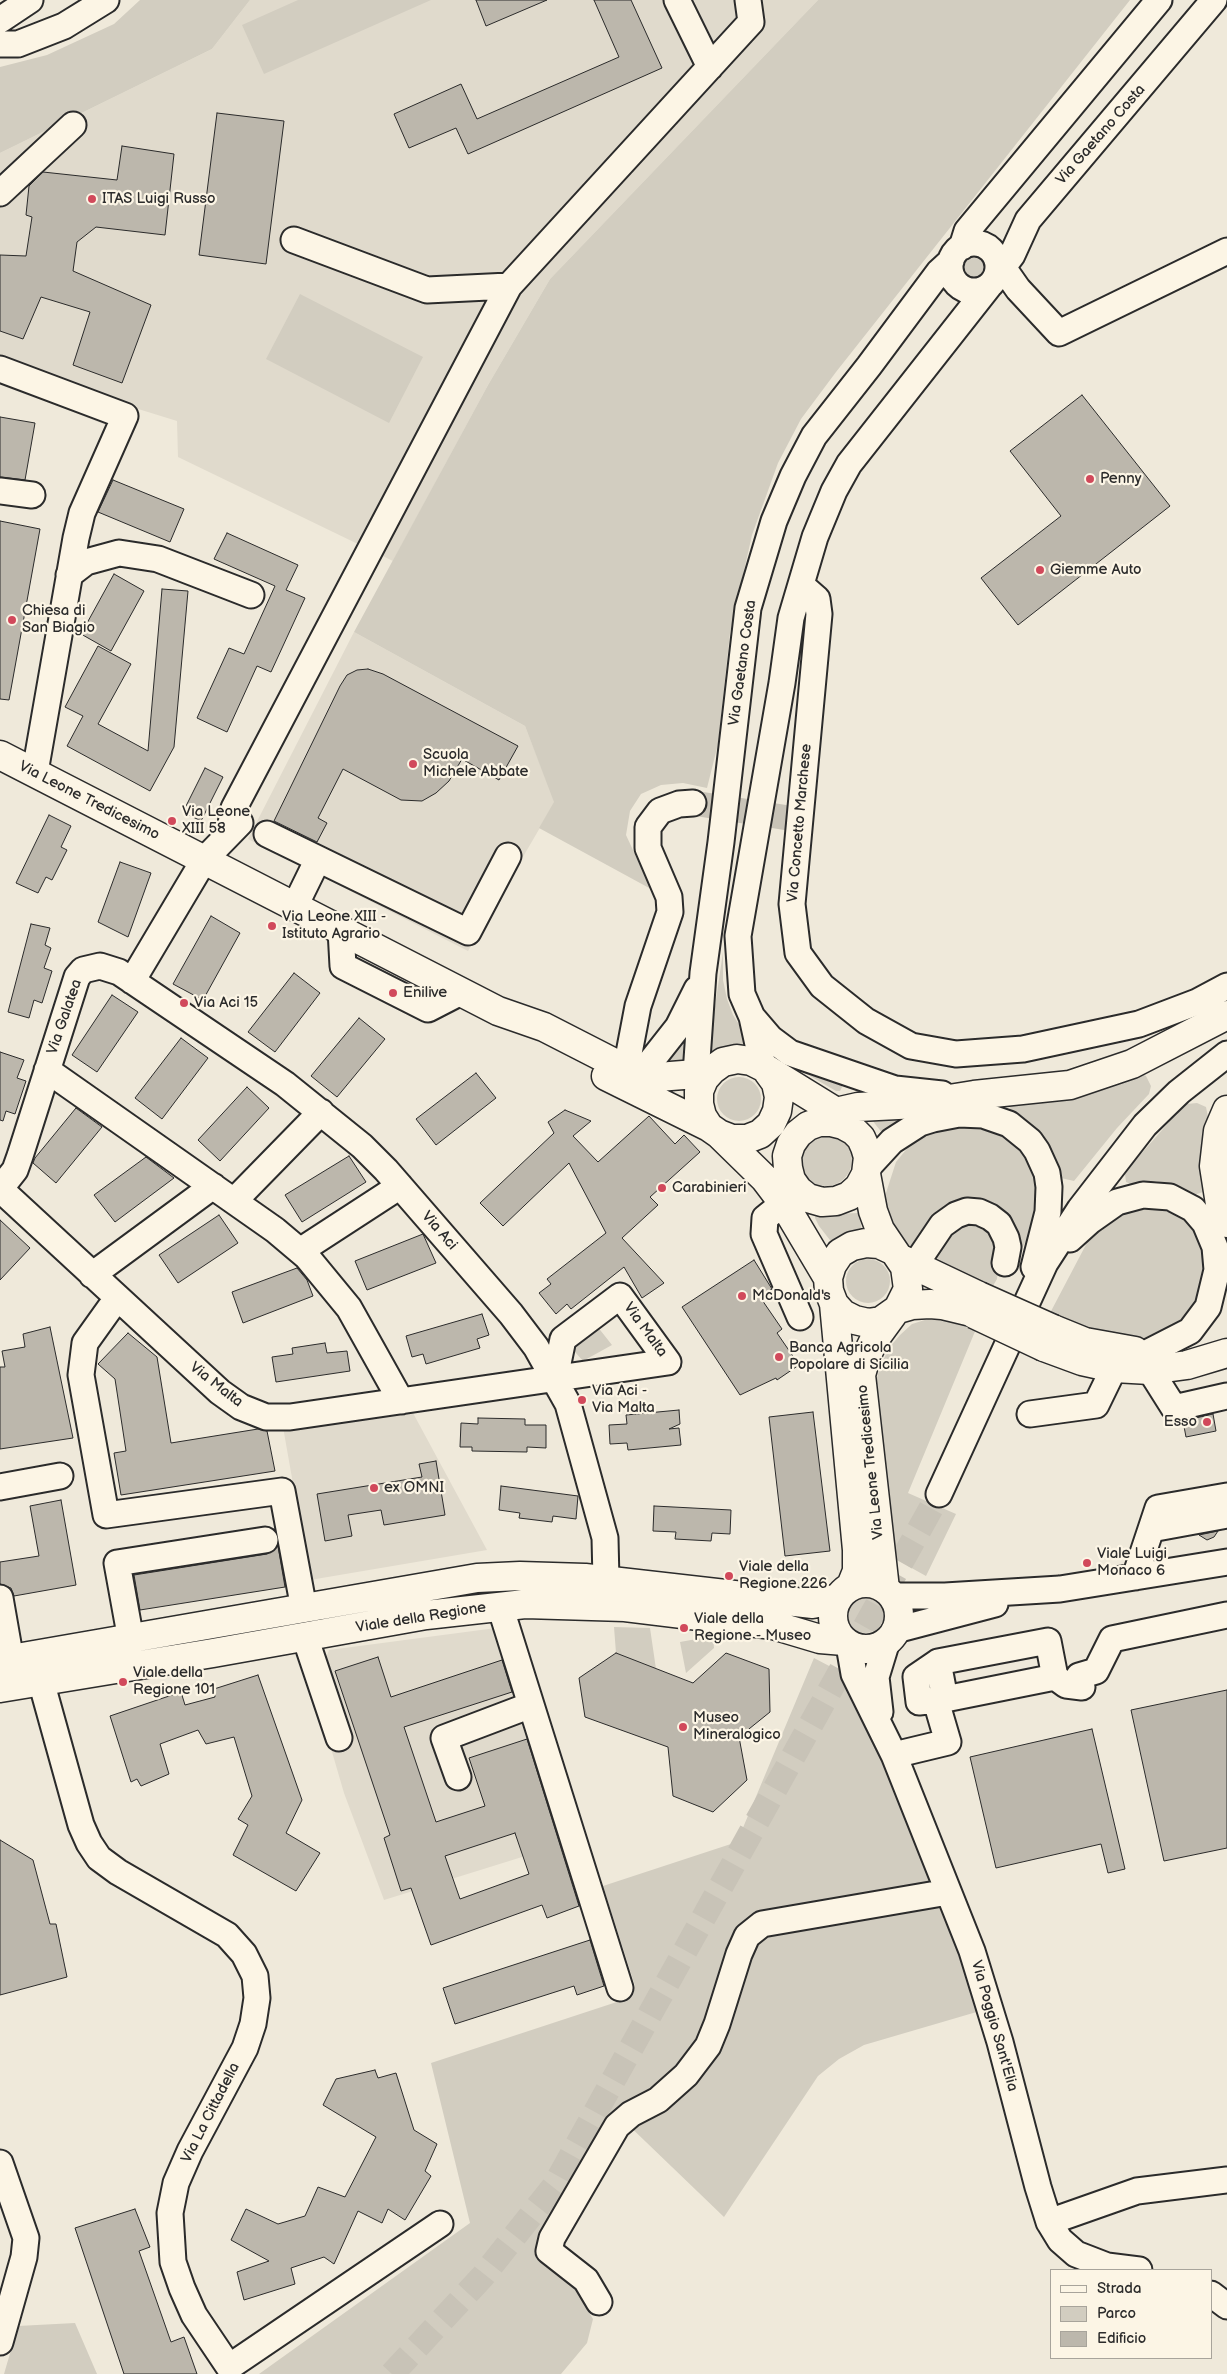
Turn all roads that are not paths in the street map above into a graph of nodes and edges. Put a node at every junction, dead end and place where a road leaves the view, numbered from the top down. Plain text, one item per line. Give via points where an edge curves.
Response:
1 (30, 0) edge
2 (106, 0) edge
3 (678, 0) edge
4 (748, 0) edge
5 (1159, 0) edge
6 (1214, 0) edge
7 (0, 20) edge
8 (0, 44) edge
9 (710, 67) junction
10 (74, 125) dead end
11 (0, 193) edge
12 (294, 240) dead end
13 (539, 251) junction
14 (1227, 251) edge
15 (956, 254) junction
16 (996, 274) junction
17 (509, 286) junction
18 (0, 369) edge
19 (0, 491) edge
20 (32, 494) dead end
21 (69, 575) junction
22 (801, 585) junction
23 (251, 595) dead end
24 (0, 757) edge
25 (35, 772) junction
26 (693, 803) tunnel mouth
27 (229, 834) junction
28 (267, 834) dead end
29 (508, 856) dead end
30 (318, 859) junction
31 (204, 860) junction
32 (295, 906) junction
33 (703, 973) junction
34 (132, 981) junction
35 (1227, 986) edge
36 (498, 1011) junction
37 (1227, 1015) edge
38 (752, 1017) junction
39 (1227, 1054) edge
40 (766, 1069) junction
41 (47, 1070) junction
42 (633, 1071) junction
43 (702, 1078) junction
44 (974, 1095) junction
45 (1227, 1110) edge
46 (321, 1112) junction
47 (837, 1122) junction
48 (714, 1131) junction
49 (867, 1171) junction
50 (213, 1186) junction
51 (400, 1186) junction
52 (0, 1189) edge
53 (787, 1192) junction
54 (234, 1200) junction
55 (1227, 1223) edge
56 (300, 1251) junction
57 (902, 1258) junction
58 (1005, 1263) dead end
59 (1044, 1263) junction
60 (1218, 1270) junction
61 (92, 1275) junction
62 (828, 1278) junction
63 (119, 1300) junction
64 (1027, 1300) junction
65 (834, 1304) junction
66 (974, 1304) junction
67 (1227, 1311) edge
68 (896, 1312) junction
69 (800, 1316) dead end
70 (1227, 1336) edge
71 (1048, 1338) junction
72 (1227, 1352) edge
73 (1148, 1361) junction
74 (1114, 1368) junction
75 (555, 1378) junction
76 (1227, 1396) edge
77 (401, 1401) junction
78 (1030, 1414) dead end
79 (60, 1476) dead end
80 (0, 1487) edge
81 (939, 1494) tunnel mouth
82 (1227, 1496) edge
83 (1227, 1515) edge
84 (1151, 1529) junction
85 (265, 1540) dead end
86 (1227, 1562) edge
87 (1135, 1577) junction
88 (606, 1580) junction
89 (1046, 1590) junction
90 (845, 1592) junction
91 (889, 1592) junction
92 (0, 1598) edge
93 (500, 1606) junction
94 (304, 1609) junction
95 (1227, 1616) edge
96 (891, 1635) junction
97 (305, 1637) junction
98 (131, 1640) junction
99 (846, 1643) junction
100 (95, 1658) junction
101 (14, 1675) edge
102 (1072, 1680) junction
103 (940, 1700) junction
104 (531, 1705) junction
105 (339, 1738) dead end
106 (889, 1745) junction
107 (458, 1777) dead end
108 (948, 1892) junction
109 (620, 1988) dead end
110 (0, 2163) edge
111 (1227, 2180) edge
112 (1049, 2222) junction
113 (440, 2224) dead end
114 (1132, 2269) edge
115 (1212, 2295) edge
116 (599, 2302) dead end
117 (1227, 2306) edge
118 (0, 2342) edge

1 - 7 street
2 - 8 street via 64,26 18,44
3 - 9 street
4 - 9 street via 751,22
5 - 15 street, Via Gaetano Costa via 967,231
6 - 16 street, Via Gaetano Costa via 1028,220 1012,255
9 - 13 street
10 - 11 street
12 - 17 street via 427,290
13 - 17 street
13 - 27 street via 523,293 247,817
14 - 16 street via 1059,333 1018,289
15 - 16 street via 970,244 984,245 991,250
15 - 16 street via 951,273 959,286 974,291
15 - 33 street, Via Gaetano Costa via 814,436 774,521 748,608
16 - 22 street, Via Gaetano Costa via 849,464 815,537
17 - 27 street via 234,808
18 - 21 street via 125,416 82,513
19 - 20 street
21 - 23 street via 86,562 119,553 158,560
21 - 25 street
22 - 35 street, Via Concetto Marchese via 817,600 819,614 792,904 798,953 822,986 866,1021 911,1046 956,1054 1023,1049 1139,1024 1197,1002
22 - 38 street, Via Gaetano Costa via 791,618 738,936 742,994
24 - 25 main road, Via Leone Tredicesimo
25 - 31 main road, Via Leone Tredicesimo
26 - 42 street via 678,804 660,811 648,827 648,848 669,897 670,912 638,1006
27 - 31 street
28 - 30 street
29 - 30 street via 468,932
30 - 32 street
31 - 32 main road, Via Leone Tredicesimo
31 - 34 street
32 - 36 main road, Via Leone Tredicesimo
33 - 42 street via 678,1027
33 - 43 street, Via Gaetano Costa
34 - 41 street, Via Galatea via 109,967 83,970 77,977
34 - 46 street, Via Aci via 285,1084
36 - 42 main road via 544,1027
36 - 48 main road via 536,1041
37 - 44 main road via 1132,1064 1070,1084
38 - 40 street
38 - 44 street via 770,1038 790,1053 894,1089
39 - 59 street via 1179,1092 1145,1125 1080,1209
40 - 43 main road via 751,1061 737,1059 723,1062
40 - 47 main road via 811,1095
40 - 48 main road via 776,1083 779,1097 771,1124 760,1134 747,1139 732,1139
41 - 50 street
41 - 52 street, Via Galatea via 15,1170
42 - 43 main road via 658,1077
43 - 48 main road via 699,1104 702,1116
44 - 47 main road via 918,1104 858,1107
45 - 55 main road via 1218,1131 1214,1166 1220,1204
46 - 51 street, Via Aci via 362,1146
46 - 54 street
47 - 49 main road via 865,1148
47 - 53 main road via 808,1126 798,1134 788,1156 791,1180 798,1190
48 - 53 main road
49 - 53 main road via 860,1187 836,1201 822,1202
49 - 57 main road via 873,1210 880,1230
49 - 64 street via 892,1142 907,1131 920,1123 945,1116 983,1115 997,1118 1019,1131 1037,1151 1047,1173 1049,1187 1048,1212
50 - 54 street
50 - 61 street
51 - 56 street
51 - 75 street, Via Aci via 511,1314
52 - 61 street, Via Malta
53 - 62 main road
53 - 69 street via 765,1218 764,1234
54 - 56 street
56 - 77 street via 349,1308
57 - 58 street via 942,1225 967,1211 979,1212 999,1224 1008,1247
57 - 62 main road via 879,1244 852,1246 840,1254
57 - 66 main road
57 - 68 main road via 908,1278 906,1294
59 - 60 street via 1104,1211 1117,1202 1143,1194 1170,1197 1193,1208 1205,1223 1215,1246
59 - 64 street
60 - 67 street
60 - 73 street via 1208,1307 1190,1331
61 - 63 street, Via Malta
62 - 65 main road
63 - 77 street, Via Malta via 220,1392 241,1407 266,1417 290,1417
63 - 94 street via 85,1343 81,1375 106,1516 282,1491
64 - 81 street
65 - 68 main road via 843,1314 868,1323
65 - 90 main road, Via Leone Tredicesimo via 857,1550 857,1571
66 - 68 main road via 912,1305
66 - 71 main road, bridge
68 - 91 main road, Via Leone Tredicesimo via 874,1340 866,1356 862,1376
70 - 73 main road
71 - 73 main road via 1120,1350
71 - 74 main road via 1082,1361
72 - 73 main road via 1187,1365
73 - 74 main road
73 - 76 street via 1174,1408
74 - 78 street via 1096,1405
75 - 75 street, Via Malta via 668,1362 620,1296 563,1339
75 - 77 street, Via Malta
75 - 88 street, Via Aci via 568,1404 605,1538
79 - 80 street
82 - 84 street via 1158,1508
83 - 84 street
84 - 87 street
85 - 98 street via 117,1564
86 - 87 street
87 - 89 street
88 - 90 main road, Viale della Regione via 813,1604
88 - 94 main road, Viale della Regione via 520,1576 477,1578
89 - 91 street via 945,1596
89 - 96 street
90 - 91 main road via 866,1583 877,1584
90 - 99 main road via 833,1618
91 - 96 main road via 898,1612
92 - 101 street
93 - 97 main road, Viale della Regione via 426,1615
93 - 99 main road, Viale della Regione via 625,1607 773,1625
93 - 104 street
94 - 98 main road, Viale della Regione
95 - 102 street via 1112,1639 1096,1671
96 - 99 main road via 872,1648
96 - 106 street via 876,1677 877,1700
97 - 100 main road, Viale della Regione
97 - 105 street
98 - 100 main road, Viale della Regione
99 - 106 street via 854,1674
100 - 101 main road, Viale della Regione
100 - 101 main road, Viale della Regione
101 - 113 street, Via La Cittadella via 99,1858 227,1935 244,1954 255,1976 258,1998 245,2048 190,2151 176,2183 170,2213 173,2262 182,2288 194,2315 229,2367
102 - 103 street
102 - 103 street via 1048,1641 938,1662 916,1677 919,1702
103 - 106 street via 948,1742
104 - 107 street via 444,1738
104 - 109 street
106 - 108 street, Via Poggio Sant'Elia
108 - 112 street, Via Poggio Sant'Elia via 972,1951 1000,2042
108 - 116 street via 762,1924 747,1936 708,2046 686,2075 658,2100 631,2114 617,2126 552,2238 549,2251 586,2280
110 - 118 street via 24,2231 26,2246
111 - 112 street via 1137,2191
112 - 114 street, Via Poggio Sant'Elia via 1060,2240 1076,2254 1106,2266
115 - 117 street

